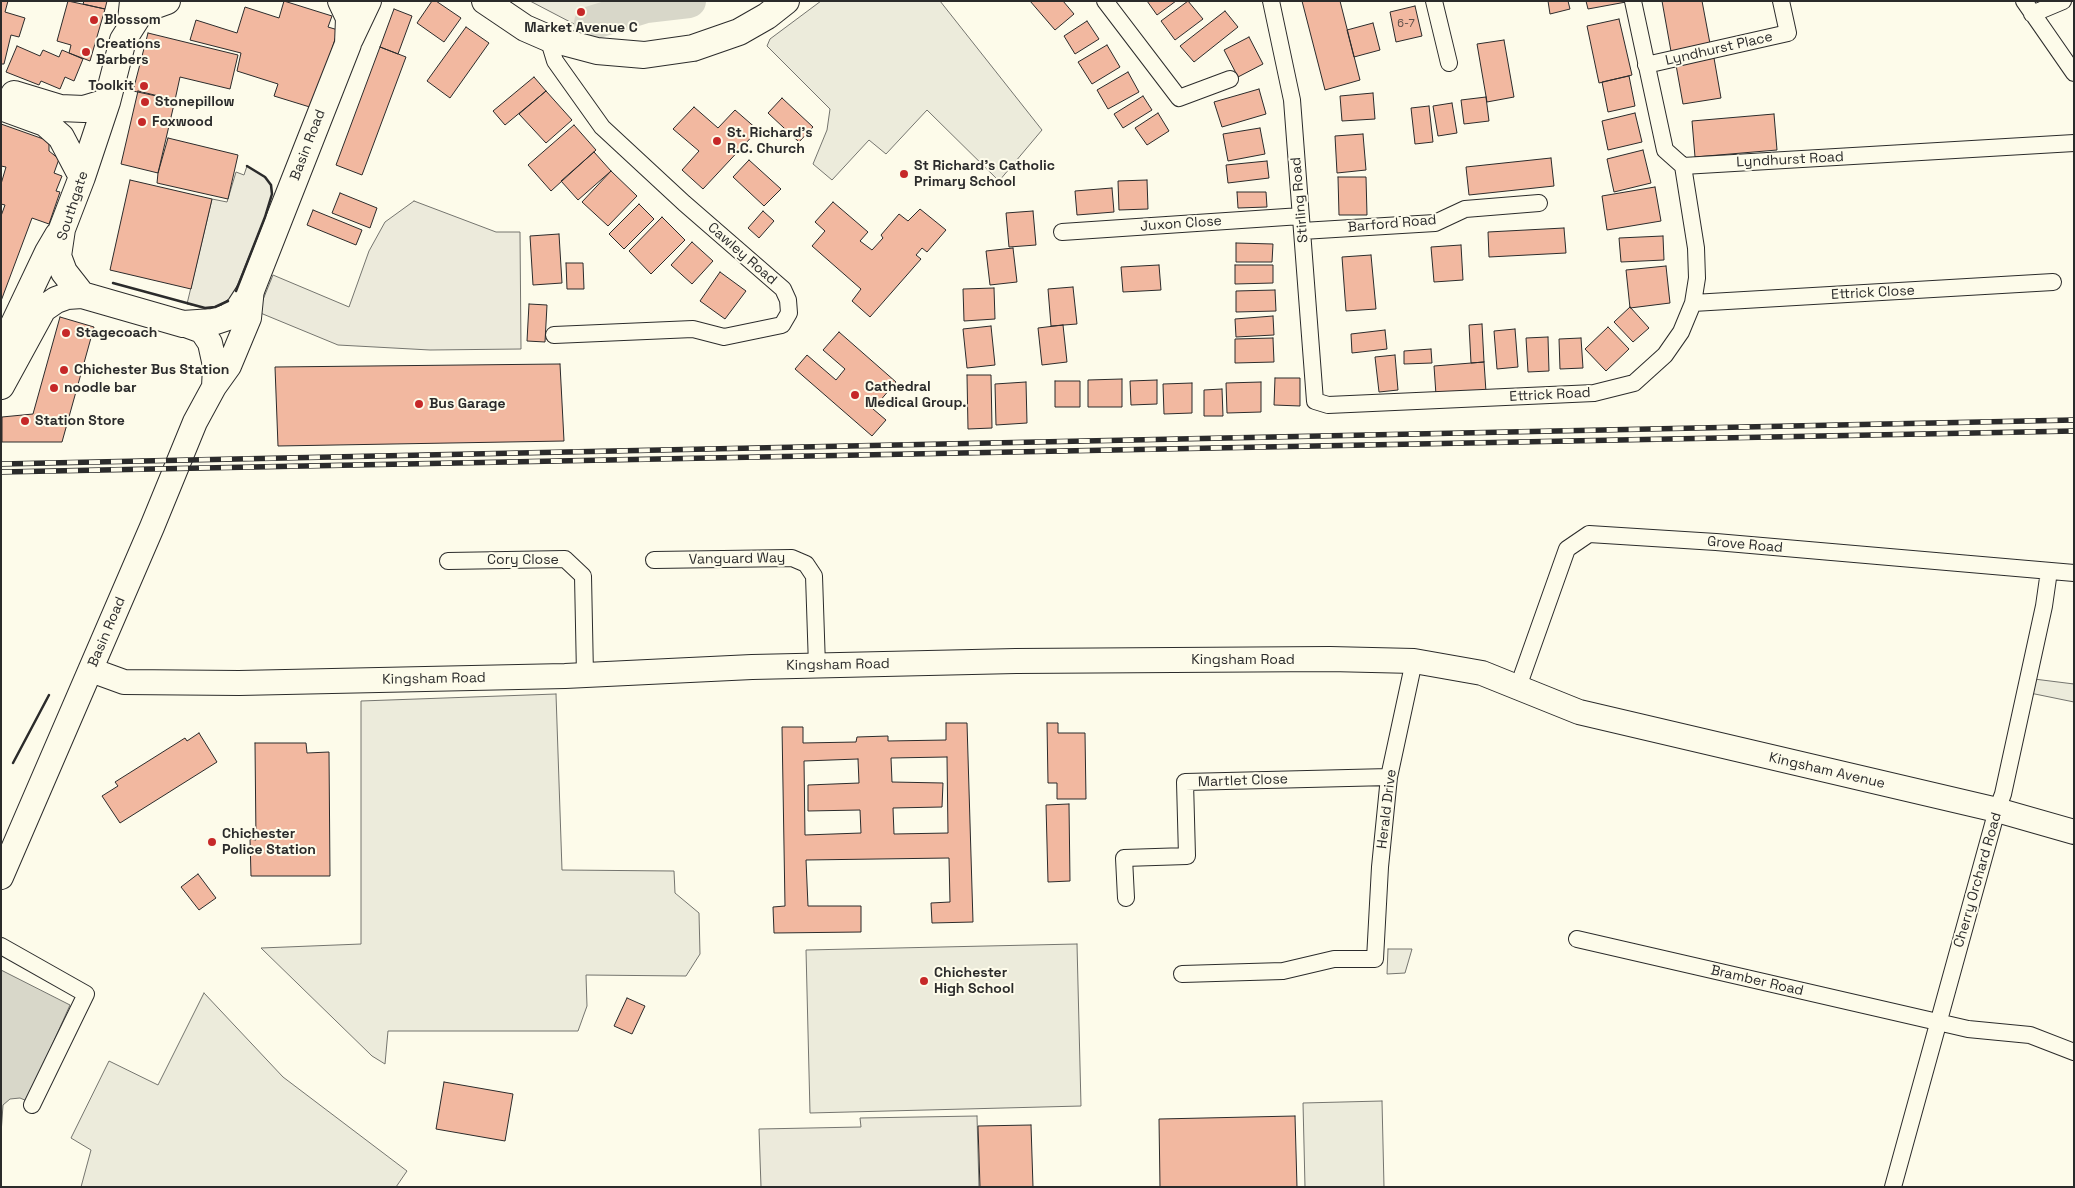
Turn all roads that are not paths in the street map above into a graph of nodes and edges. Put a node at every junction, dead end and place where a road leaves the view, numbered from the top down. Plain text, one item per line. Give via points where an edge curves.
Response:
1 (128, 1) edge
2 (167, 1) edge
3 (341, 1) edge
4 (368, 1) edge
5 (486, 1) edge
6 (786, 1) edge
7 (1106, 1) edge
8 (1271, 1) edge
9 (1434, 1) edge
10 (1633, 1) edge
11 (1781, 1) edge
12 (2063, 1) edge
13 (2028, 7) edge
14 (548, 38) junction
15 (124, 40) junction
16 (348, 44) junction
17 (1449, 63) dead end
18 (1646, 66) junction
19 (2074, 73) edge
20 (1230, 79) dead end
21 (1, 89) edge
22 (107, 102) junction
23 (1, 107) edge
24 (2074, 143) edge
25 (1683, 166) junction
26 (82, 178) junction
27 (1539, 203) dead end
28 (1302, 223) junction
29 (62, 230) junction
30 (1062, 232) dead end
31 (2053, 282) dead end
32 (252, 288) junction
33 (82, 295) junction
34 (1693, 303) junction
35 (183, 324) junction
36 (554, 335) dead end
37 (1, 351) edge
38 (1, 386) edge
39 (214, 387) junction
40 (1315, 402) joint
41 (654, 560) dead end
42 (448, 561) dead end
43 (2049, 571) junction
44 (2074, 573) edge
45 (1414, 661) junction
46 (817, 666) junction
47 (91, 670) junction
48 (585, 675) junction
49 (1518, 687) junction
50 (1579, 712) joint
51 (1389, 777) junction
52 (1997, 810) junction
53 (2074, 832) edge
54 (1, 877) edge
55 (1126, 898) dead end
56 (1577, 939) dead end
57 (1, 946) edge
58 (1182, 974) dead end
59 (1938, 1022) junction
60 (2074, 1052) edge
61 (32, 1105) dead end
62 (1893, 1187) edge

1 - 15 street, Southgate
2 - 15 main road, Southgate via 142,10
3 - 16 main road, Basin Road via 349,18
4 - 16 main road
5 - 14 main road via 525,28
6 - 14 main road via 740,32 693,48 644,55 597,51
7 - 20 street via 1179,98
8 - 28 street, Stirling Road via 1292,100
9 - 17 street
10 - 18 street
11 - 18 street, Lyndhurst Place via 1788,33
12 - 13 street
13 - 19 street
14 - 36 street, Cawley Road via 555,60 602,127 783,290 789,313 782,325 724,337 693,329
15 - 22 main road, Southgate
16 - 32 main road, Basin Road
18 - 25 street via 1664,150
21 - 22 main road via 60,108 84,109
22 - 26 main road, Southgate
23 - 26 main road via 44,123 61,137
24 - 25 street, Lyndhurst Road
25 - 34 street, Ettrick Road via 1696,248 1697,278
26 - 29 main road, Southgate
27 - 28 street, Barford Road via 1465,209 1435,223
28 - 30 street, Juxon Close
28 - 40 street, Stirling Road
29 - 33 main road, Southgate via 58,256 60,266
29 - 37 main road via 48,252
31 - 34 street, Ettrick Close
32 - 35 main road via 239,308 228,317 213,322
32 - 39 street, Basin Road via 246,326 230,366
33 - 35 main road
33 - 38 main road via 67,296 43,309
34 - 40 street, Ettrick Road via 1681,332 1666,355 1634,383 1594,394 1328,405
35 - 39 street via 202,331 210,343 215,366
39 - 47 street, Basin Road via 195,422
41 - 46 street, Vanguard Way via 792,558 806,564 814,576
42 - 48 street, Cory Close via 564,559 582,576
43 - 44 street, Grove Road
43 - 49 street, Grove Road via 1589,534 1567,549
43 - 52 street, Cherry Orchard Road via 2044,606
45 - 46 street, Kingsham Road via 1026,661
45 - 49 street, Kingsham Road via 1482,674
45 - 51 street, Herald Drive
46 - 48 street, Kingsham Road
47 - 48 street, Kingsham Road via 124,682 220,683
47 - 54 street, Basin Road
49 - 50 street, Kingsham Road
50 - 52 street, Kingsham Avenue
51 - 55 street, Martlet Close via 1185,782 1187,856 1124,858
51 - 58 street, Herald Drive via 1375,959 1334,959 1283,971
52 - 53 street, Kingsham Avenue
52 - 59 street, Cherry Orchard Road
56 - 59 street, Bramber Road
57 - 61 street via 86,994
59 - 60 street, Bramber Road via 1968,1029 2030,1035
59 - 62 street, Cherry Orchard Road

